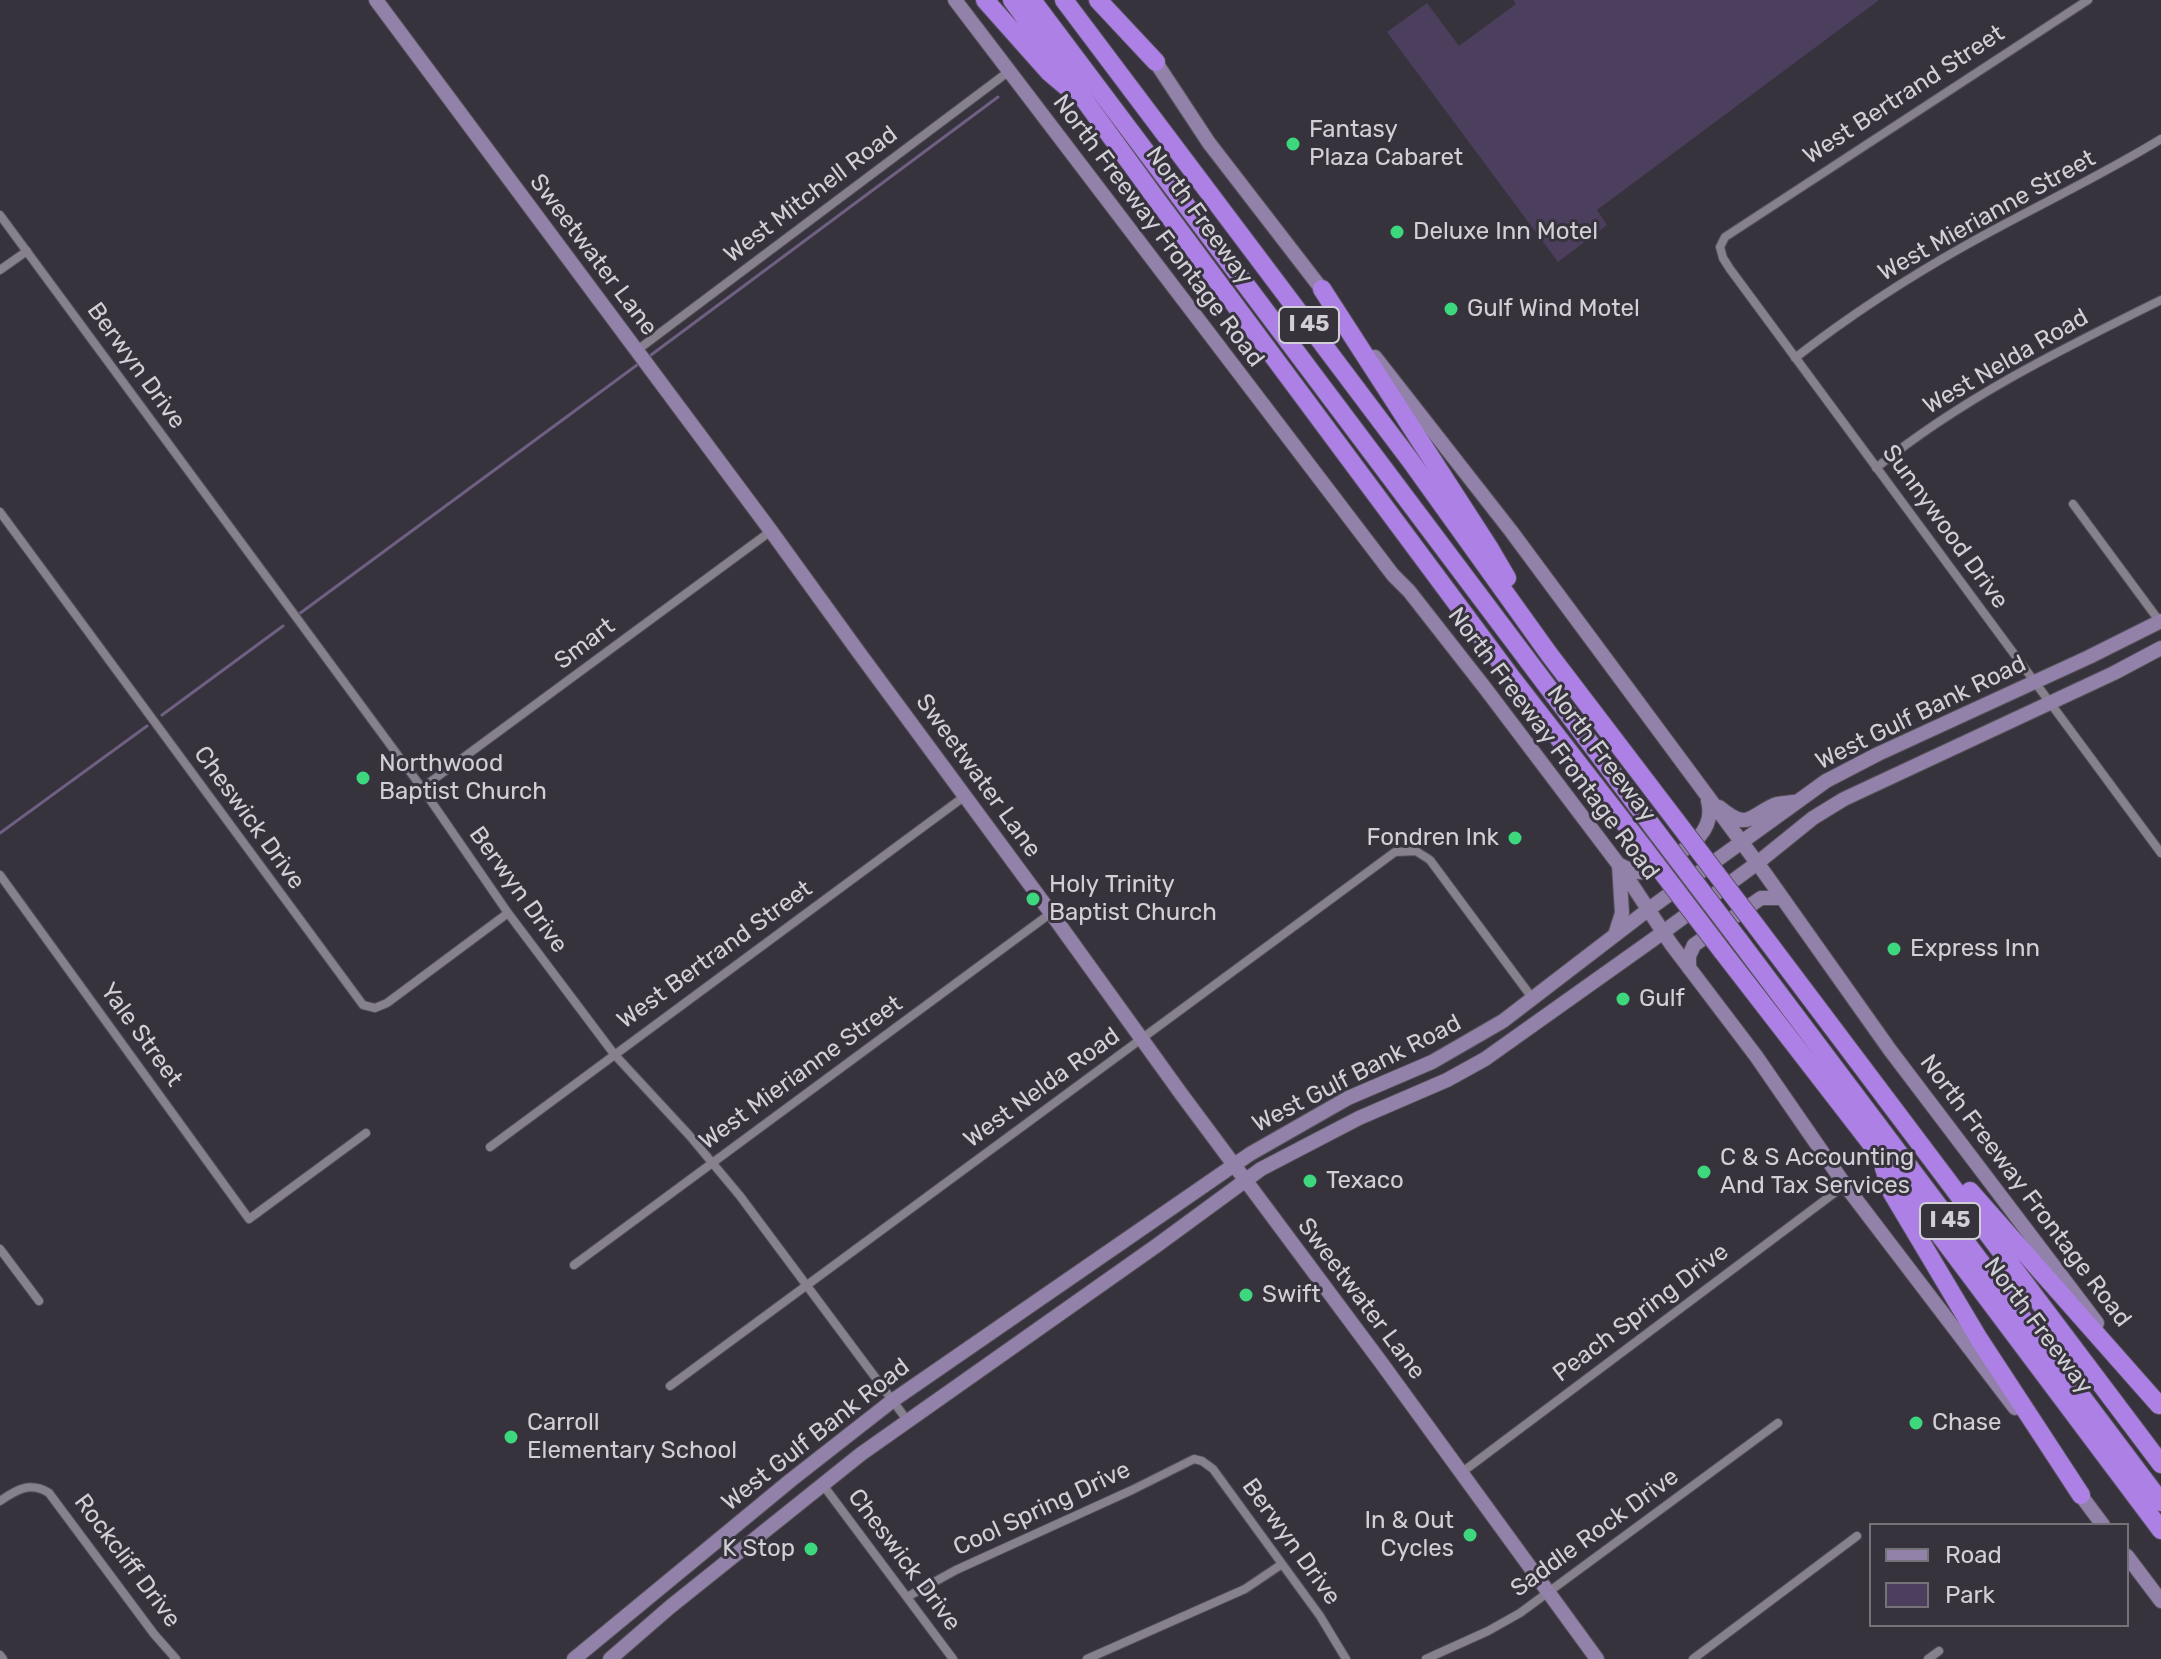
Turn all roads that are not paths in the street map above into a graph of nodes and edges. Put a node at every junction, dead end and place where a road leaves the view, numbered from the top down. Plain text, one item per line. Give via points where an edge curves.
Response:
1 (376, 0) edge
2 (955, 0) edge
3 (985, 0) edge
4 (1012, 0) edge
5 (1032, 0) edge
6 (1064, 0) edge
7 (1108, 0) edge
8 (2088, 0) edge
9 (1156, 62) joint
10 (1008, 72) junction
11 (1092, 109) junction
12 (2161, 139) edge
13 (0, 215) edge
14 (1742, 226) joint
15 (27, 251) junction
16 (0, 270) edge
17 (1322, 289) junction
18 (2161, 300) edge
19 (636, 351) junction
20 (1795, 358) junction
21 (1876, 468) junction
22 (2073, 504) dead end
23 (0, 512) edge
24 (771, 531) junction
25 (2161, 622) edge
26 (2161, 648) edge
27 (1549, 654) junction
28 (2035, 682) junction
29 (2050, 703) junction
30 (1878, 754) junction
31 (1890, 777) junction
32 (422, 788) junction
33 (965, 796) junction
34 (1707, 797) junction
35 (1796, 802) junction
36 (1741, 843) junction
37 (2161, 853) edge
38 (1756, 864) junction
39 (1619, 865) junction
40 (0, 875) edge
41 (1781, 898) junction
42 (1649, 909) junction
43 (508, 913) junction
44 (1051, 913) junction
45 (1663, 931) junction
46 (1611, 939) junction
47 (1620, 962) junction
48 (1689, 968) junction
49 (1533, 999) junction
50 (1142, 1040) junction
51 (614, 1054) junction
52 (1883, 1093) junction
53 (366, 1133) dead end
54 (490, 1147) dead end
55 (1879, 1154) junction
56 (713, 1163) junction
57 (1235, 1165) junction
58 (1246, 1180) junction
59 (1845, 1185) junction
60 (0, 1249) edge
61 (574, 1265) dead end
62 (808, 1285) junction
63 (39, 1301) dead end
64 (670, 1386) dead end
65 (892, 1401) junction
66 (2160, 1406) edge
67 (907, 1420) junction
68 (1778, 1423) dead end
69 (1194, 1459) joint
70 (2161, 1464) edge
71 (1461, 1473) junction
72 (823, 1485) junction
73 (2081, 1495) junction
74 (0, 1501) edge
75 (2161, 1502) edge
76 (2102, 1523) edge
77 (2161, 1530) edge
78 (1857, 1536) dead end
79 (2129, 1559) edge
80 (1282, 1564) junction
81 (1549, 1593) junction
82 (907, 1597) junction
83 (2161, 1601) edge
84 (1939, 1651) dead end
85 (176, 1659) edge
86 (574, 1659) edge
87 (610, 1659) edge
88 (953, 1659) edge
89 (1087, 1659) edge
90 (1346, 1659) edge
91 (1426, 1659) edge
92 (1597, 1659) edge
93 (1693, 1659) edge
94 (1928, 1659) edge

1 - 19 main road, Sweetwater Lane
2 - 10 main road, North Freeway Frontage Road
3 - 11 highway via 1049,72
4 - 11 highway, North Freeway / I 45
5 - 75 highway, North Freeway / I 45, bridge
6 - 27 highway, North Freeway / I 45
7 - 9 highway
8 - 14 street, West Bertrand Street
9 - 17 main road, North Freeway Frontage Road via 1209,143
10 - 19 street, West Mitchell Road
10 - 39 main road, North Freeway Frontage Road
11 - 55 highway, North Freeway / I 45, bridge via 1512,678
12 - 20 street, West Mierianne Street via 1943,259
13 - 15 street, Berwyn Drive
14 - 20 street, Sunnywood Drive via 1725,237 1720,247 1723,258
15 - 16 street
15 - 32 street, Berwyn Drive
17 - 27 highway via 1490,549
17 - 34 main road, North Freeway Frontage Road via 1511,531
18 - 21 street, West Nelda Road via 1999,384
19 - 24 main road, Sweetwater Lane
20 - 21 street, Sunnywood Drive
21 - 28 street, Sunnywood Drive
22 - 25 street
23 - 43 street, Cheswick Drive via 363,1005 387,1003
24 - 32 street, Smart
24 - 33 main road, Sweetwater Lane
25 - 28 main road, West Gulf Bank Road
26 - 29 main road, West Gulf Bank Road
27 - 52 highway, North Freeway / I 45, bridge
28 - 29 street, Sunnywood Drive
28 - 30 main road, West Gulf Bank Road
29 - 31 main road, West Gulf Bank Road
29 - 37 street, Sunnywood Drive
30 - 31 main road
30 - 35 main road, West Gulf Bank Road
31 - 38 main road, West Gulf Bank Road via 1813,818
32 - 43 street, Berwyn Drive
33 - 44 main road, Sweetwater Lane
33 - 51 street, West Bertrand Street
34 - 35 main road via 1744,820 1776,804
34 - 36 main road, North Freeway Frontage Road
34 - 39 main road via 1709,822 1686,849 1641,873
35 - 36 main road, West Gulf Bank Road
36 - 38 main road, North Freeway Frontage Road
36 - 42 main road, West Gulf Bank Road
38 - 41 main road, North Freeway Frontage Road
38 - 45 main road, West Gulf Bank Road
39 - 42 main road, North Freeway Frontage Road
39 - 46 main road via 1622,913
40 - 53 street, Yale Street via 249,1219
41 - 48 main road via 1761,898 1694,945
41 - 66 main road, North Freeway Frontage Road
42 - 45 main road, North Freeway Frontage Road
42 - 46 main road, West Gulf Bank Road
43 - 51 street, Berwyn Drive
44 - 50 main road, Sweetwater Lane
44 - 56 street, West Mierianne Street
45 - 47 main road, West Gulf Bank Road
45 - 48 main road, North Freeway Frontage Road
46 - 47 main road
46 - 49 main road, West Gulf Bank Road
47 - 58 main road, West Gulf Bank Road via 1485,1059 1331,1132
48 - 59 main road, North Freeway Frontage Road
49 - 50 street, West Nelda Road via 1430,860 1416,851 1395,852
49 - 57 main road, West Gulf Bank Road via 1467,1044 1348,1098
50 - 57 main road, Sweetwater Lane
50 - 62 street, West Nelda Road
51 - 54 street, West Bertrand Street
51 - 56 street, Berwyn Drive
52 - 66 highway
52 - 70 highway, North Freeway / I 45
55 - 73 highway via 1892,1193
55 - 77 highway, North Freeway / I 45
56 - 61 street, West Mierianne Street
56 - 62 street, Berwyn Drive
57 - 58 main road, Sweetwater Lane
57 - 65 main road, West Gulf Bank Road
58 - 67 main road, West Gulf Bank Road
58 - 71 main road, Sweetwater Lane
59 - 71 street, Peach Spring Drive
59 - 73 main road, North Freeway Frontage Road
60 - 63 street
62 - 64 street, West Nelda Road
62 - 65 street, Berwyn Drive
65 - 67 street, Berwyn Drive
65 - 86 main road, West Gulf Bank Road
67 - 72 main road, West Gulf Bank Road
68 - 81 street, Saddle Rock Drive
69 - 80 street, Berwyn Drive via 1213,1469
69 - 82 street, Cool Spring Drive
71 - 81 main road, Sweetwater Lane
72 - 82 street, Cheswick Drive
72 - 87 main road, West Gulf Bank Road
73 - 76 main road, North Freeway Frontage Road
74 - 85 street, Rockcliff Drive via 26,1487 49,1493
78 - 93 street
79 - 83 main road
80 - 89 street via 1245,1589
80 - 90 street, Berwyn Drive
81 - 91 street, Saddle Rock Drive via 1488,1631
81 - 92 main road, Sweetwater Lane
82 - 88 street, Cheswick Drive
84 - 94 street

